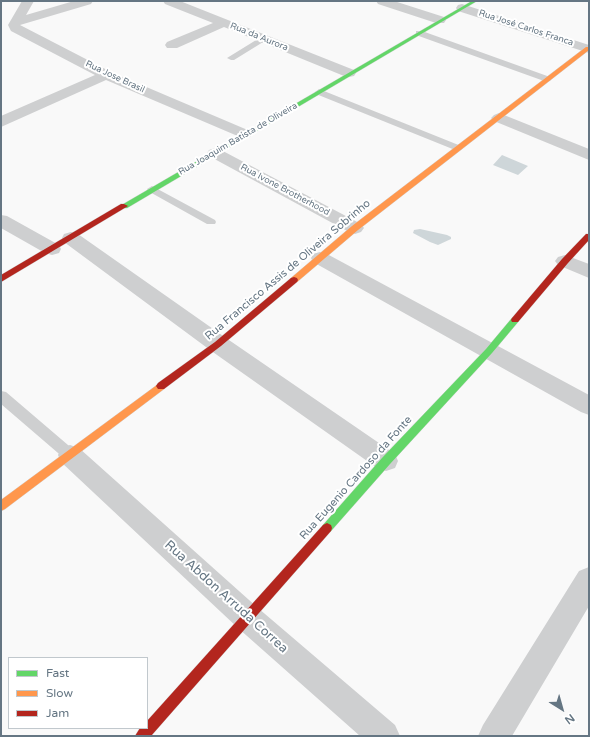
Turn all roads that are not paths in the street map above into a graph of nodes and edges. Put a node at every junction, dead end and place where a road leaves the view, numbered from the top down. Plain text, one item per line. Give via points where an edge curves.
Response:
1 (28, 1) edge
2 (87, 1) edge
3 (169, 1) edge
4 (382, 1) edge
5 (475, 1) edge
6 (462, 8) junction
7 (440, 20) junction
8 (17, 21) junction
9 (224, 23) junction
10 (418, 33) junction
11 (264, 39) junction
12 (172, 45) dead end
13 (588, 48) edge
14 (231, 58) dead end
15 (349, 73) junction
16 (106, 75) junction
17 (548, 79) junction
18 (319, 92) junction
19 (499, 118) junction
20 (1, 122) edge
21 (245, 134) junction
22 (458, 148) junction
23 (215, 153) junction
24 (589, 155) edge
25 (152, 189) junction
26 (1, 220) edge
27 (211, 222) dead end
28 (356, 228) junction
29 (589, 236) edge
30 (71, 238) junction
31 (52, 250) junction
32 (320, 258) junction
33 (564, 261) junction
34 (589, 272) edge
35 (1, 279) edge
36 (218, 344) junction
37 (489, 351) junction
38 (1, 396) edge
39 (589, 406) edge
40 (70, 455) junction
41 (386, 461) junction
42 (1, 506) edge
43 (589, 580) edge
44 (248, 618) junction
45 (142, 736) edge
46 (384, 736) edge
47 (494, 736) edge

1 - 8 street
2 - 8 street
3 - 9 street, Rua da Aurora
4 - 7 street
5 - 6 street, Rua Joaquim Batista de Oliveira
6 - 7 street, Rua Joaquim Batista de Oliveira
6 - 13 street, Rua José Carlos Franca
7 - 10 street, Rua Joaquim Batista de Oliveira
8 - 16 street, Rua Jose Brasil via 15,28
9 - 11 street, Rua da Aurora
9 - 12 street
10 - 15 street, Rua Joaquim Batista de Oliveira
10 - 17 lane
11 - 14 lane
11 - 15 street, Rua da Aurora
13 - 17 street, Rua Francisco Assis de Oliveira Sobrinho
15 - 18 street, Rua Joaquim Batista de Oliveira
16 - 20 street
16 - 21 street, Rua Jose Brasil
17 - 19 street, Rua Francisco Assis de Oliveira Sobrinho
18 - 21 street, Rua Joaquim Batista de Oliveira
18 - 22 lane
19 - 22 street, Rua Francisco Assis de Oliveira Sobrinho
19 - 24 street
21 - 23 street, Rua Joaquim Batista de Oliveira
22 - 28 street, Rua Francisco Assis de Oliveira Sobrinho
23 - 25 street, Rua Joaquim Batista de Oliveira
23 - 28 street, Rua Ivone Brotherhood
25 - 27 lane
25 - 30 street, Rua Joaquim Batista de Oliveira
26 - 31 street
28 - 32 street, Rua Francisco Assis de Oliveira Sobrinho
29 - 33 street, Rua Eugenio Cardoso da Fonte
30 - 31 street, Rua Joaquim Batista de Oliveira
30 - 36 street
31 - 35 street, Rua Joaquim Batista de Oliveira
32 - 36 street, Rua Francisco Assis de Oliveira Sobrinho
32 - 37 street
33 - 34 street
33 - 37 street, Rua Eugenio Cardoso da Fonte
36 - 40 street, Rua Francisco Assis de Oliveira Sobrinho
36 - 41 street
37 - 39 street
37 - 41 street, Rua Eugenio Cardoso da Fonte
38 - 40 lane
40 - 42 street, Rua Francisco Assis de Oliveira Sobrinho
40 - 44 street, Rua Abdon Arruda Correa
41 - 44 street, Rua Eugenio Cardoso da Fonte
43 - 47 street
44 - 45 street, Rua Eugenio Cardoso da Fonte
44 - 46 street, Rua Abdon Arruda Correa

